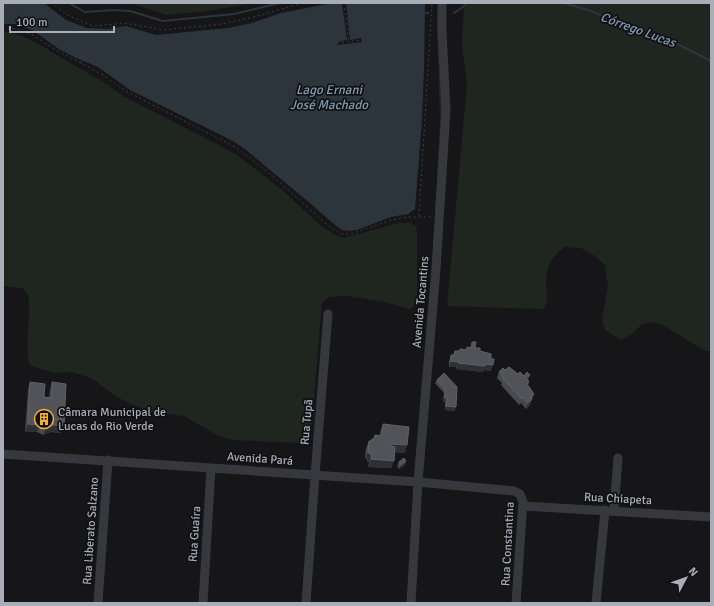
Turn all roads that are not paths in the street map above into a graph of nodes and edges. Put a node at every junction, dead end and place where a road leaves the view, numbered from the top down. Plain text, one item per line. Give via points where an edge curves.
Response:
1 (442, 3) edge
2 (328, 314) dead end
3 (3, 454) edge
4 (618, 458) dead end
5 (108, 460) junction
6 (211, 468) junction
7 (315, 475) junction
8 (418, 482) junction
9 (514, 491) joint
10 (523, 506) junction
11 (609, 510) junction
12 (711, 517) edge
13 (98, 603) edge
14 (203, 603) edge
15 (306, 603) edge
16 (410, 603) edge
17 (516, 603) edge
18 (596, 603) edge

1 - 8 street, Avenida Tocantins via 446,110 440,218
2 - 7 street, Rua Tupã
3 - 5 street, Avenida Pará
4 - 11 street
5 - 6 street, Avenida Pará
5 - 13 street, Rua Liberato Salzano
6 - 7 street, Avenida Pará
6 - 14 street, Rua Guaíra
7 - 8 street, Avenida Pará
7 - 15 street, Rua Tupã
8 - 9 street, Avenida Pará
8 - 16 street, Avenida Tocantins
9 - 10 street, Rua Constantina via 522,496
10 - 11 street, Rua Chiapeta
10 - 17 street, Rua Constantina
11 - 12 street, Rua Chiapeta
11 - 18 street

